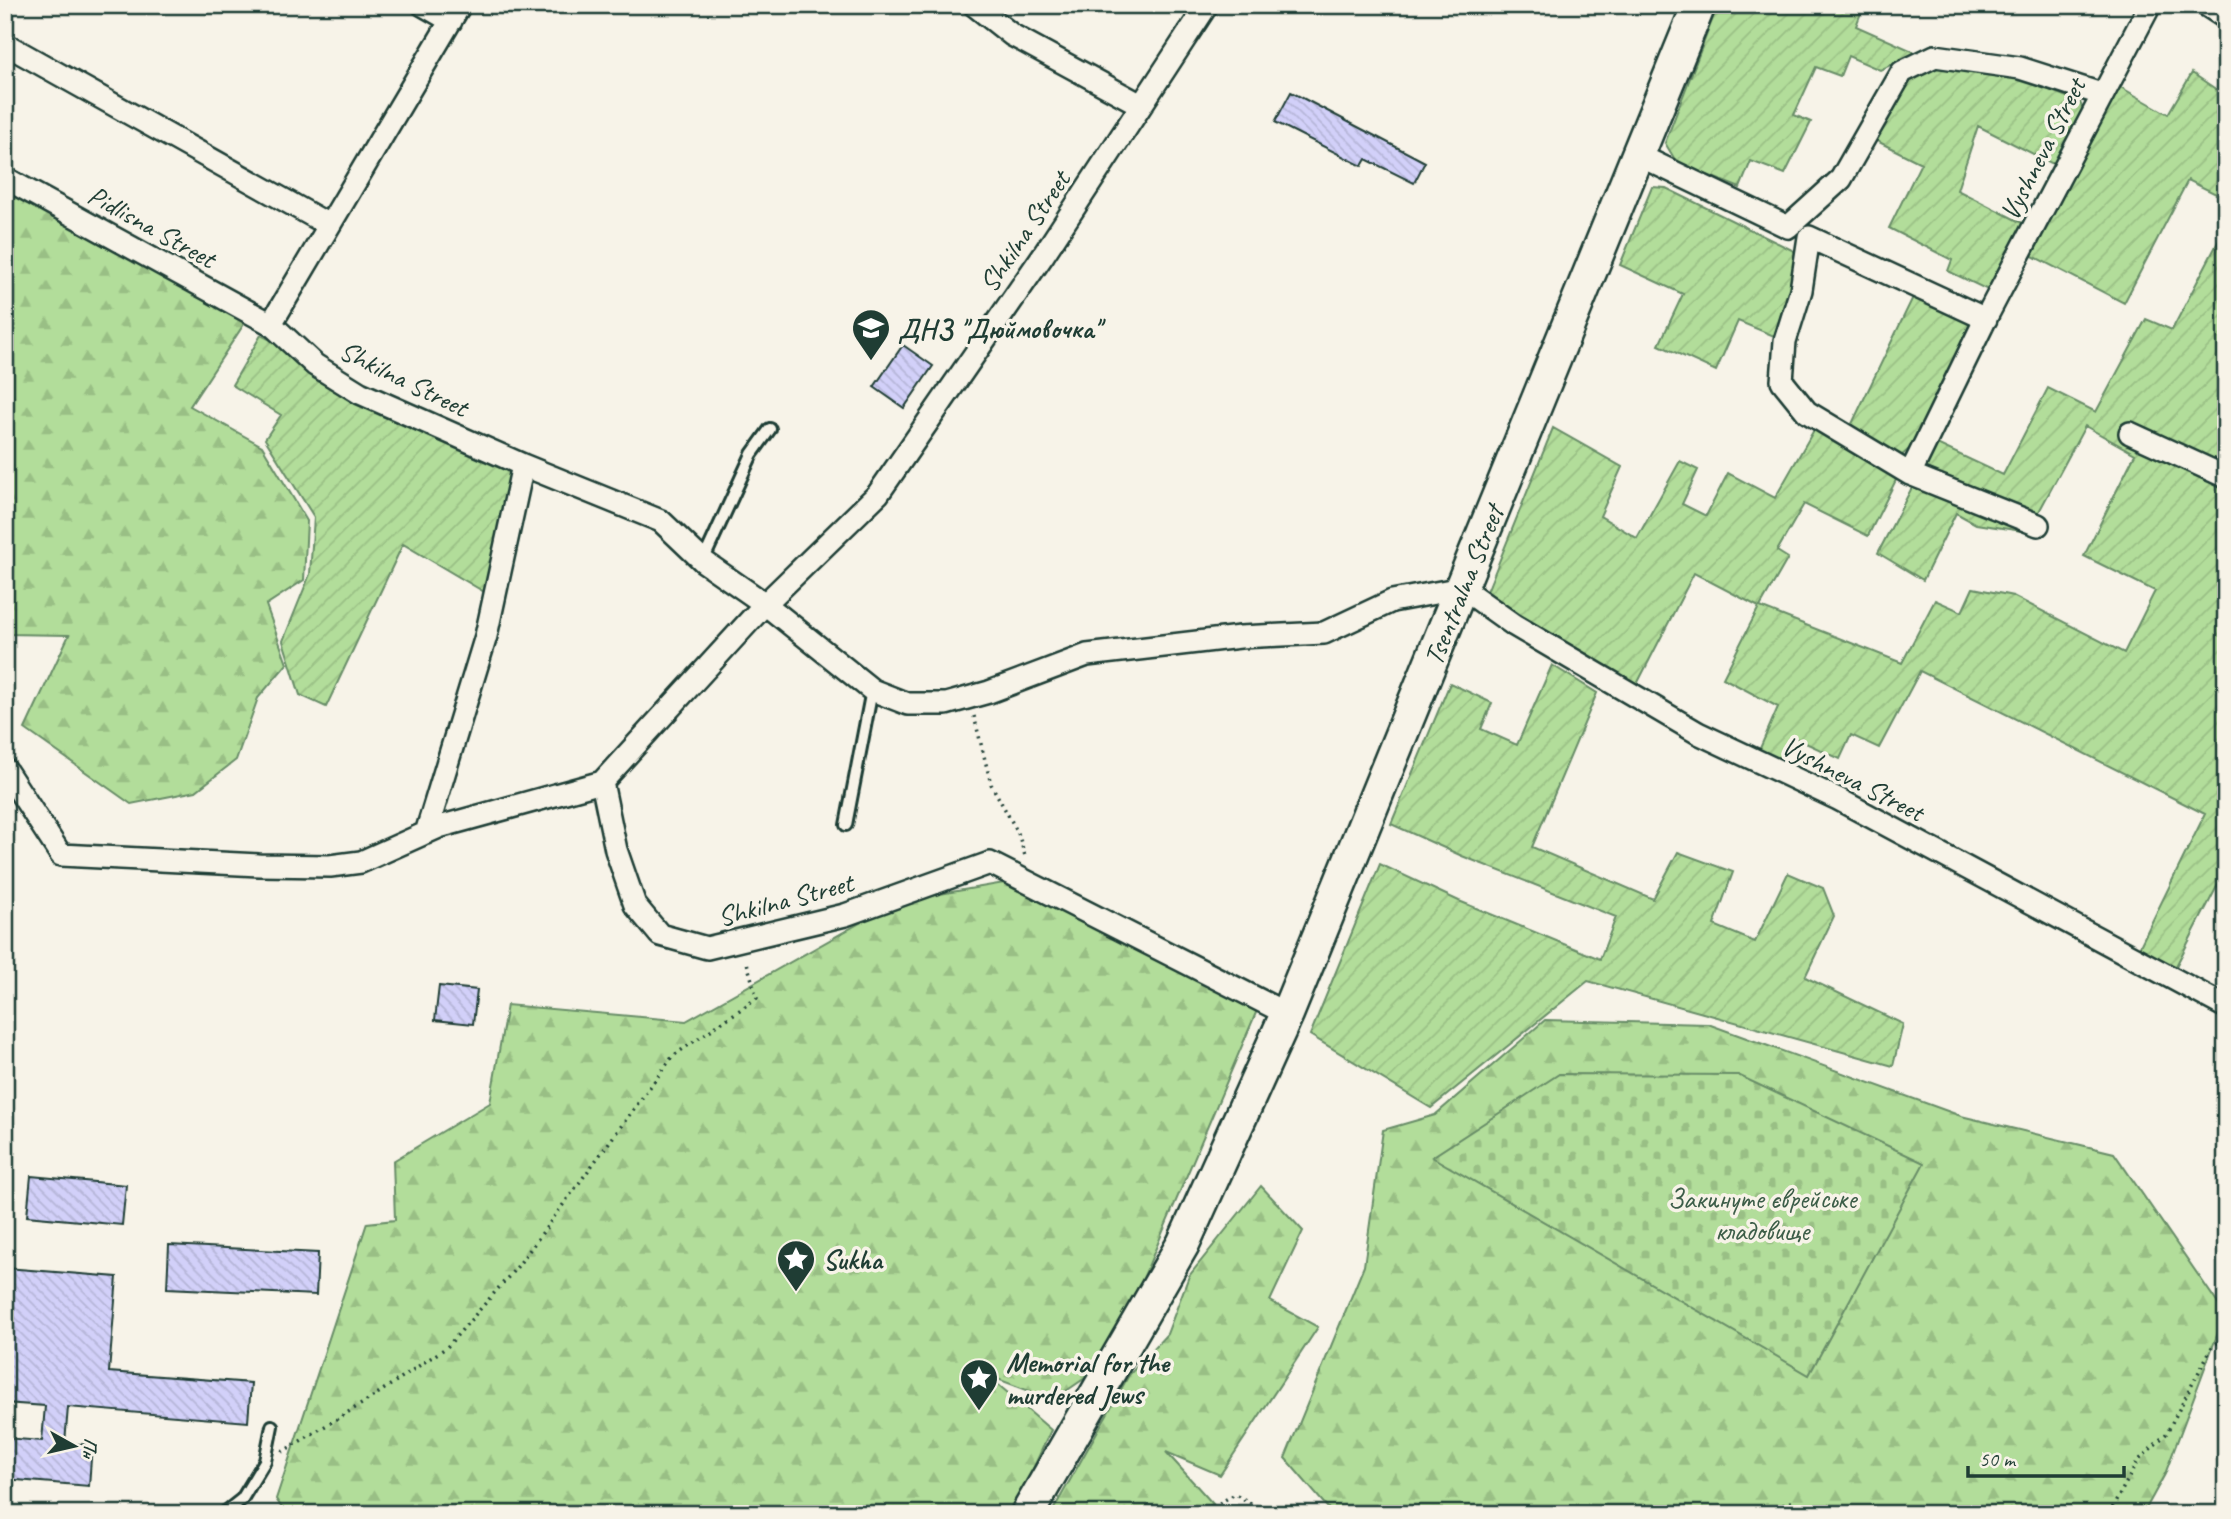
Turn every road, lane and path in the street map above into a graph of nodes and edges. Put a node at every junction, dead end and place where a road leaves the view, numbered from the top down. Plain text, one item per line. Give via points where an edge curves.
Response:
1 (423, 5) edge
2 (974, 5) edge
3 (1207, 5) edge
4 (1699, 5) edge
5 (2150, 5) edge
6 (2206, 5) edge
7 (455, 13) edge
8 (2226, 18) edge
9 (5, 44) edge
10 (2101, 94) junction
11 (1142, 105) junction
12 (1638, 155) junction
13 (5, 178) edge
14 (329, 225) junction
15 (1788, 227) junction
16 (1808, 237) junction
17 (1986, 318) junction
18 (271, 324) junction
19 (770, 429) dead end
20 (2130, 433) dead end
21 (523, 465) junction
22 (1910, 474) junction
23 (2226, 477) edge
24 (2038, 525) dead end
25 (703, 561) junction
26 (1462, 588) junction
27 (765, 604) junction
28 (872, 690) junction
29 (969, 697) junction
30 (5, 769) edge
31 (602, 782) junction
32 (846, 825) dead end
33 (426, 833) junction
34 (1030, 884) junction
35 (741, 940) junction
36 (2226, 1007) edge
37 (1287, 1014) junction
38 (2226, 1337) edge
39 (272, 1426) dead end
40 (265, 1461) junction
41 (223, 1514) edge
42 (1027, 1514) edge
43 (1201, 1514) edge
44 (1270, 1514) edge
45 (1764, 1514) edge
46 (1810, 1514) edge
47 (2109, 1514) edge

1 - 7 street
2 - 11 street via 1012,34
3 - 11 street, Shkilna Street
4 - 12 main road, Tsentralna Street
5 - 10 street, Vyshneva Street
6 - 8 street
7 - 14 street
9 - 14 street
10 - 15 street via 2021,68 1935,55 1902,72 1841,180
10 - 17 street, Vyshneva Street
11 - 27 street, Shkilna Street via 878,494
12 - 15 street
12 - 26 main road, Tsentralna Street
13 - 18 street, Pidlisna Street
14 - 18 street
15 - 16 street
16 - 17 street
16 - 22 street via 1801,290 1784,341 1782,381 1807,412
17 - 22 street, Vyshneva Street
18 - 21 street, Shkilna Street via 315,365 360,393
19 - 25 lane via 752,454
20 - 23 street
21 - 25 street, Shkilna Street via 661,521
21 - 33 street via 486,636
22 - 24 street
25 - 27 street, Shkilna Street
26 - 29 street, Shkilna Street via 1392,601 1324,633 1087,655
26 - 36 street, Vyshneva Street via 1514,625 1698,733 1838,799
26 - 37 main road, Tsentralna Street
27 - 28 street, Shkilna Street
27 - 31 street, Shkilna Street
28 - 29 street, Shkilna Street via 908,704 946,704
28 - 32 lane
29 - 34 path via 991,784 1018,833
30 - 33 street via 61,855 330,866 361,862
31 - 33 street
31 - 35 street, Shkilna Street via 616,850 635,905 660,935 707,948
34 - 35 street, Shkilna Street via 990,863 845,915
34 - 37 street
35 - 40 path via 757,998 673,1056 517,1267 447,1347
37 - 42 main road, Tsentralna Street via 1183,1244
38 - 47 path via 2212,1347 2166,1434 2138,1461
39 - 40 lane
40 - 41 lane via 242,1499
43 - 44 path via 1235,1494
45 - 46 path via 1790,1502

